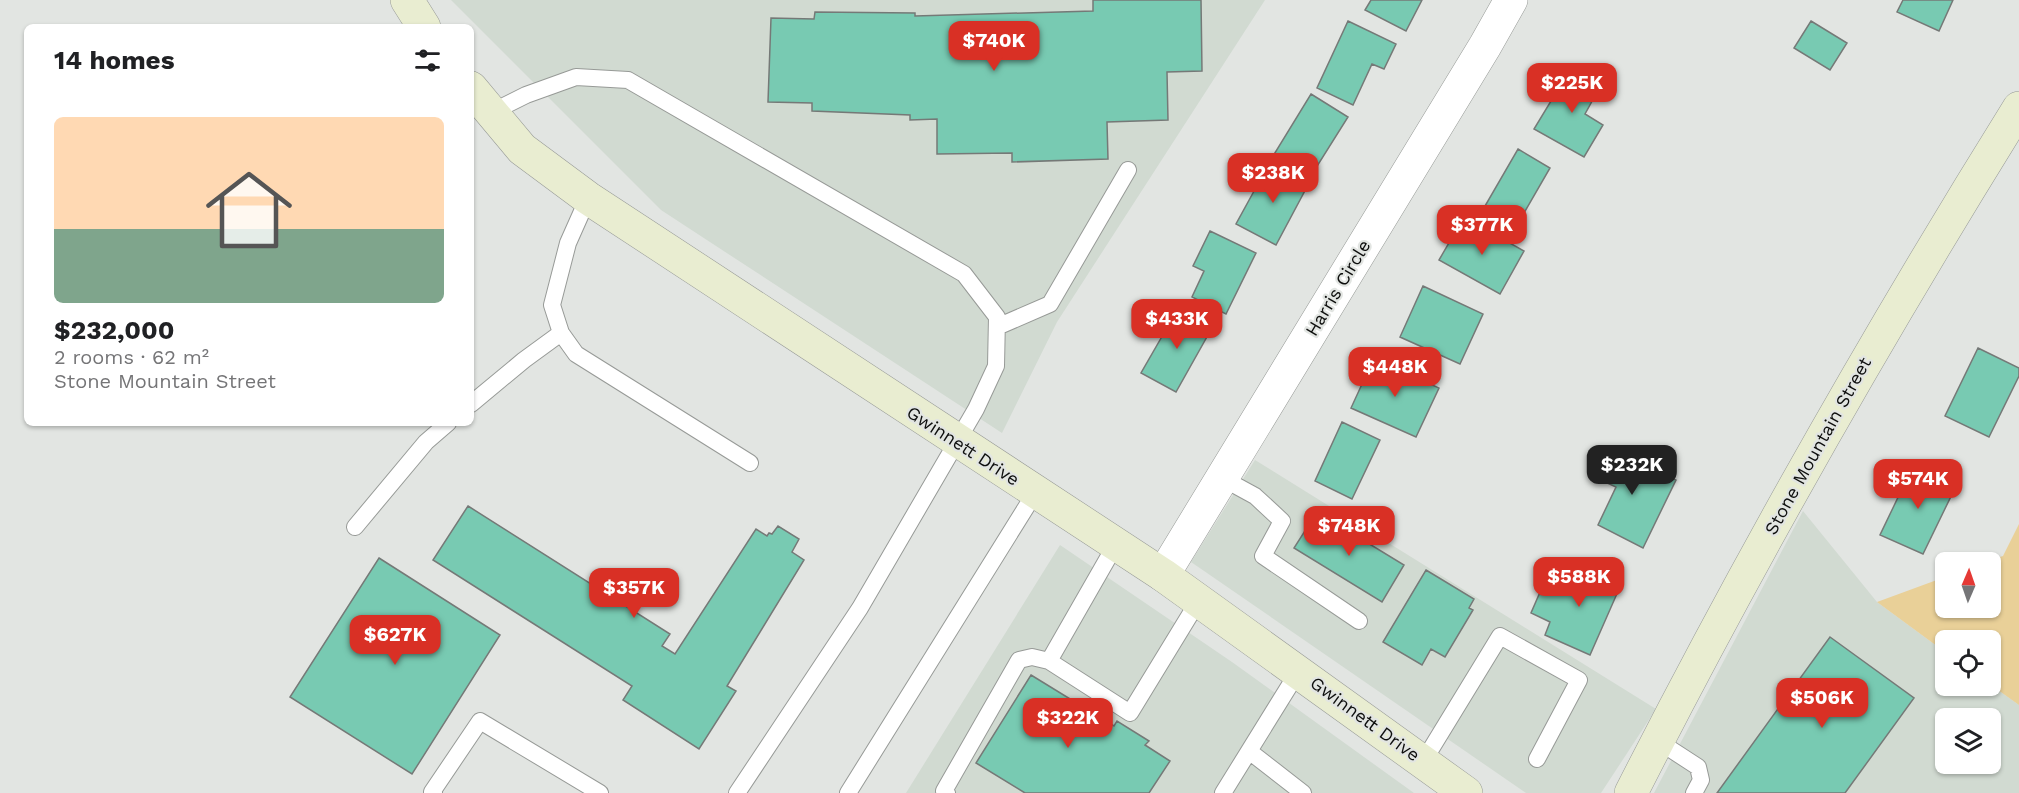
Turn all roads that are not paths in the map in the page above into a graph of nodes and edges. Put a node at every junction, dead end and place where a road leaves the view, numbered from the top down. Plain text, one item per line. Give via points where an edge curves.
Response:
1 (407, 0) edge
2 (1511, 0) edge
3 (422, 24) edge
4 (481, 100) edge
5 (2019, 108) edge
6 (1128, 171) dead end
7 (588, 198) junction
8 (997, 327) junction
9 (561, 333) junction
10 (474, 402) edge
11 (445, 426) edge
12 (957, 442) junction
13 (750, 463) dead end
14 (1222, 478) junction
15 (1035, 494) junction
16 (355, 527) dead end
17 (1116, 544) junction
18 (1163, 575) junction
19 (1199, 600) junction
20 (1359, 621) dead end
21 (1049, 660) junction
22 (1298, 672) junction
23 (1658, 741) junction
24 (1249, 752) junction
25 (1537, 759) dead end
26 (1423, 762) junction
27 (434, 793) edge
28 (600, 793) edge
29 (737, 793) edge
30 (848, 793) edge
31 (947, 793) edge
32 (1223, 793) edge
33 (1303, 793) edge
34 (1466, 793) edge
35 (1631, 793) edge
36 (1694, 793) edge

1 - 3 street
2 - 14 street, Harris Circle
4 - 7 street, Gwinnett Drive via 522,149
4 - 8 lane via 526,95 576,76 628,80 964,274 997,317
5 - 23 street, Stone Mountain Street via 1843,400
6 - 8 lane via 1050,304
7 - 9 lane via 568,243 552,305
7 - 12 street, Gwinnett Drive
8 - 12 lane via 996,366
9 - 10 lane
9 - 13 lane via 576,354
11 - 16 lane via 426,442
12 - 15 street, Gwinnett Drive
12 - 29 lane via 860,608
14 - 18 street, Harris Circle
14 - 20 lane via 1255,496 1282,521 1263,556
15 - 17 street, Gwinnett Drive
15 - 30 lane
17 - 18 street, Gwinnett Drive
17 - 21 lane
18 - 19 street, Gwinnett Drive
19 - 21 lane via 1130,713
19 - 22 street, Gwinnett Drive
21 - 31 lane via 1019,660 944,791
22 - 24 lane
22 - 26 street, Gwinnett Drive
23 - 35 street, Stone Mountain Street
23 - 36 lane via 1698,767 1701,780
24 - 32 lane
24 - 33 lane
25 - 26 lane via 1580,680 1500,636
26 - 34 street, Gwinnett Drive
27 - 28 lane via 480,721

